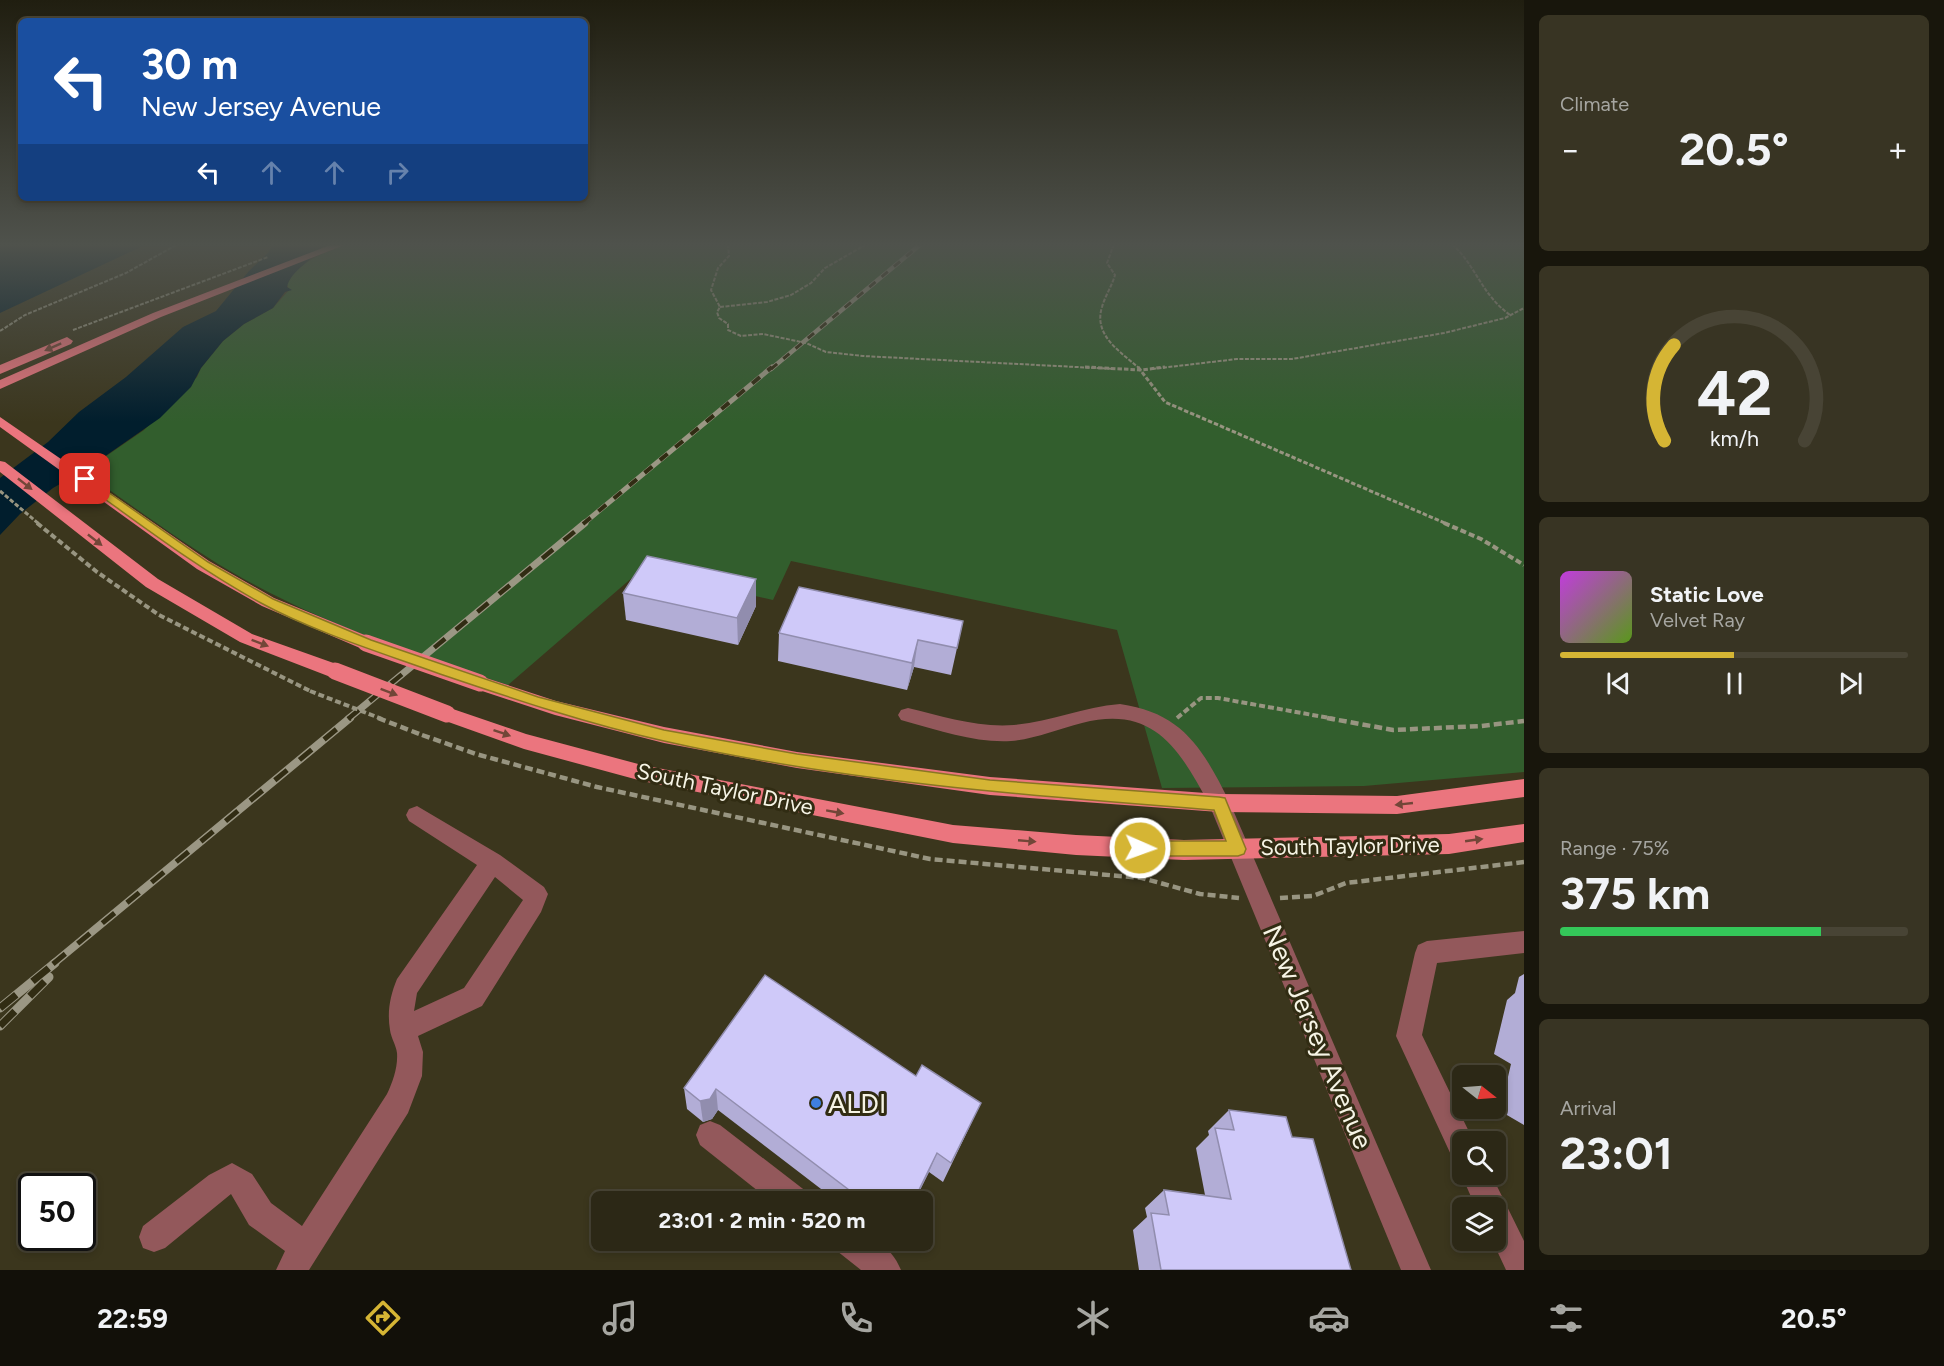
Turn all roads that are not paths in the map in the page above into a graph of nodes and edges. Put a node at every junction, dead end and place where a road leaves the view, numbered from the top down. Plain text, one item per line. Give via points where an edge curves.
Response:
1 (156, 303) edge
2 (185, 303) edge
3 (112, 321) dead end
4 (73, 334) road end
5 (0, 370) edge
6 (0, 385) edge
7 (0, 421) edge
8 (0, 465) edge
9 (908, 715) dead end
10 (1524, 788) edge
11 (1219, 803) junction
12 (417, 815) dead end
13 (1524, 833) edge
14 (1238, 849) junction
15 (492, 862) junction
16 (1524, 942) edge
17 (403, 1030) junction
18 (1454, 1131) edge
19 (710, 1135) dead end
20 (783, 1191) edge
21 (1506, 1236) edge
22 (154, 1237) dead end
23 (862, 1251) edge
24 (298, 1258) edge
25 (886, 1270) edge
26 (1416, 1270) edge
27 (1522, 1270) edge

1 - 3 main road
2 - 6 main road
4 -> 5 main road
7 - 11 main road, South Taylor Drive, bridge via 203,565 268,602 366,643 555,708 664,735 797,760 990,786
8 -> 14 main road, South Taylor Drive, bridge via 161,588 246,638 525,741 642,773 953,834 1076,845
9 - 11 street, New Jersey Avenue via 992,732 1034,730 1113,711 1149,717 1167,726 1185,743
10 -> 11 main road, South Taylor Drive via 1397,805
11 - 14 street, New Jersey Avenue
12 - 15 street
14 -> 13 main road, South Taylor Drive via 1449,844
14 - 26 street, New Jersey Avenue
15 - 17 street via 406,988 401,1007
15 - 17 street via 532,889 536,894 533,904 473,997
16 - 18 street via 1427,953 1409,1036
17 - 24 street via 410,1052 408,1076 398,1103
19 - 20 street
21 - 27 street
22 - 24 street via 232,1179 242,1184 260,1214
23 - 25 street

